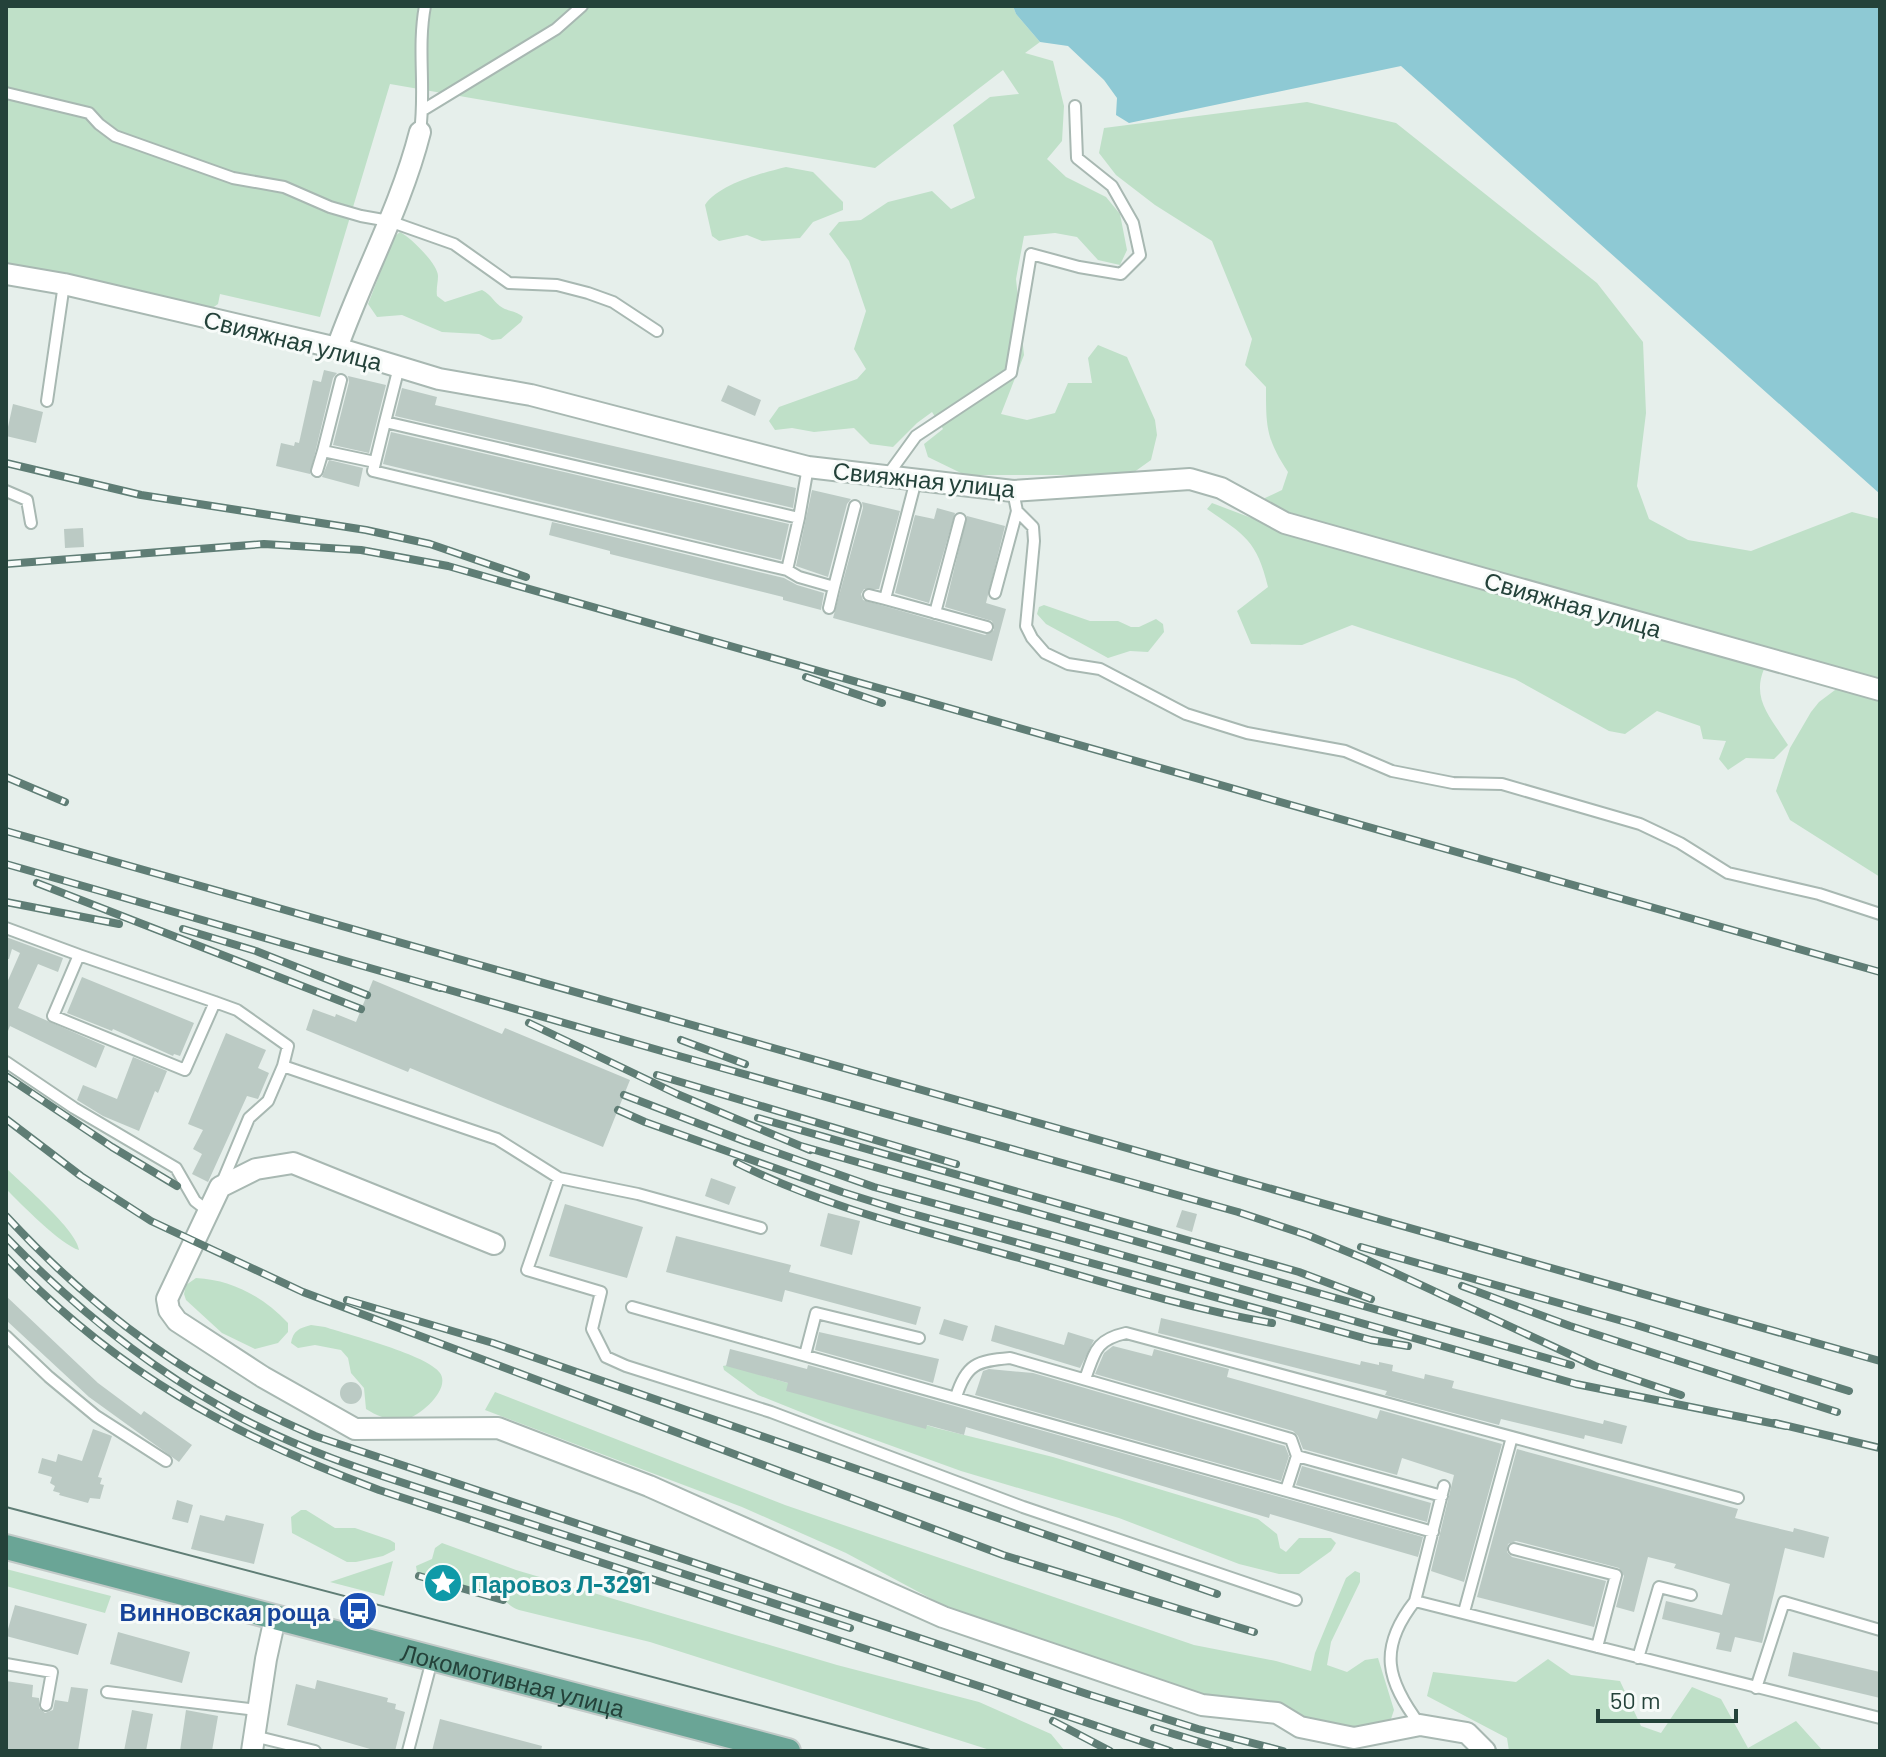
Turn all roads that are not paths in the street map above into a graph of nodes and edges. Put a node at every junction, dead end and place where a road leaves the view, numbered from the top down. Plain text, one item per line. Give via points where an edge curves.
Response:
1 (425, 6) edge
2 (582, 6) edge
3 (6, 93) edge
4 (1075, 106) dead end
5 (423, 110) junction
6 (420, 132) joint
7 (389, 221) junction
8 (6, 274) edge
9 (64, 284) junction
10 (657, 331) dead end
11 (337, 348) junction
12 (399, 367) junction
13 (341, 380) dead end
14 (47, 401) dead end
15 (385, 422) junction
16 (323, 451) junction
17 (375, 462) junction
18 (808, 467) junction
19 (317, 471) dead end
20 (886, 477) junction
21 (916, 480) junction
22 (6, 491) edge
23 (1015, 501) junction
24 (855, 506) dead end
25 (799, 518) junction
26 (960, 519) dead end
27 (31, 523) dead end
28 (787, 570) junction
29 (834, 587) junction
30 (995, 593) dead end
31 (869, 595) dead end
32 (885, 599) junction
33 (829, 608) dead end
34 (935, 613) junction
35 (987, 627) dead end
36 (1880, 690) edge
37 (1880, 914) edge
38 (6, 928) edge
39 (79, 955) junction
40 (215, 1002) junction
41 (6, 1062) edge
42 (283, 1066) junction
43 (559, 1178) junction
44 (220, 1187) junction
45 (208, 1211) junction
46 (761, 1228) dead end
47 (494, 1244) dead end
48 (632, 1307) dead end
49 (6, 1336) edge
50 (919, 1338) dead end
51 (805, 1355) junction
52 (1085, 1379) junction
53 (956, 1397) junction
54 (1512, 1437) junction
55 (1297, 1456) junction
56 (166, 1461) dead end
57 (1286, 1490) junction
58 (1738, 1498) dead end
59 (1433, 1532) junction
60 (6, 1547) edge
61 (1514, 1549) dead end
62 (1691, 1595) dead end
63 (1296, 1600) dead end
64 (1415, 1601) junction
65 (1464, 1612) junction
66 (275, 1618) junction
67 (1880, 1630) edge
68 (1597, 1647) junction
69 (1638, 1658) junction
70 (433, 1659) junction
71 (6, 1664) edge
72 (1756, 1688) junction
73 (107, 1692) dead end
74 (46, 1705) dead end
75 (257, 1710) junction
76 (1880, 1718) edge
77 (1420, 1725) junction
78 (253, 1743) edge
79 (315, 1751) edge
80 (408, 1751) edge
81 (788, 1751) edge
82 (1485, 1751) edge

1 - 5 lane
2 - 5 lane via 556,29
3 - 7 lane via 89,113 115,136 233,178 284,187 346,212
4 - 20 lane via 1077,158 1112,186 1133,223 1140,255 1121,274 1031,254 1011,373 916,436
5 - 6 lane
6 - 7 street
7 - 10 lane via 454,244 509,283 557,285 588,293 613,302
7 - 11 street
8 - 9 street, Свияжная улица
9 - 11 street, Свияжная улица
9 - 14 lane
11 - 12 street, Свияжная улица
12 - 15 lane
12 - 18 street, Свияжная улица via 531,395
13 - 16 lane
15 - 17 lane
15 - 25 lane
16 - 17 lane
16 - 19 lane
17 - 28 lane via 373,471
18 - 20 street, Свияжная улица
18 - 25 lane
20 - 21 street, Свияжная улица
21 - 23 street, Свияжная улица
21 - 32 lane
22 - 27 lane via 27,500
23 - 30 lane
23 - 36 street, Свияжная улица via 1190,479 1221,488 1285,523
23 - 37 lane via 1033,527 1026,626 1045,653 1056,659 1100,669 1186,714 1247,733 1345,751 1392,771 1453,783 1502,784 1640,824 1728,873
24 - 29 lane
25 - 28 lane
26 - 34 lane
28 - 29 lane
29 - 33 lane
31 - 32 lane
32 - 34 lane
34 - 35 lane
38 - 39 lane
39 - 40 lane
39 - 40 lane via 53,1016 185,1070
40 - 42 lane via 237,1010 288,1046
41 - 45 lane via 176,1168 195,1201
42 - 43 lane via 497,1139
42 - 44 lane via 268,1101 249,1118
43 - 46 lane
43 - 63 lane via 527,1270 601,1292 592,1329 606,1357
44 - 45 street
44 - 47 street via 256,1169 293,1163
45 - 77 street via 167,1299 169,1310 177,1321 263,1377 355,1429 498,1428 649,1486 943,1617 1202,1705 1277,1713 1300,1727 1354,1738
48 - 51 lane
49 - 56 lane via 96,1416
50 - 51 lane via 816,1313
51 - 53 lane
52 - 53 lane via 1010,1358 993,1360 973,1366
52 - 54 lane via 1096,1349 1108,1337 1126,1333
52 - 55 lane via 1291,1439
53 - 57 lane
54 - 58 lane
54 - 65 lane
55 - 57 lane
55 - 59 lane via 1443,1491
57 - 59 lane
59 - 64 lane
60 - 66 main road, Локомотивная улица
61 - 68 lane via 1616,1575
62 - 69 lane via 1659,1587
64 - 65 lane
64 - 77 lane via 1396,1632 1389,1666 1399,1698
65 - 68 lane
66 - 70 main road, Локомотивная улица
66 - 75 street
67 - 72 lane via 1784,1602
68 - 69 lane
69 - 72 lane
70 - 80 lane
70 - 81 main road, Локомотивная улица
71 - 74 lane via 52,1672
72 - 76 lane
73 - 75 lane
75 - 78 street
77 - 82 street via 1467,1733
78 - 79 lane

